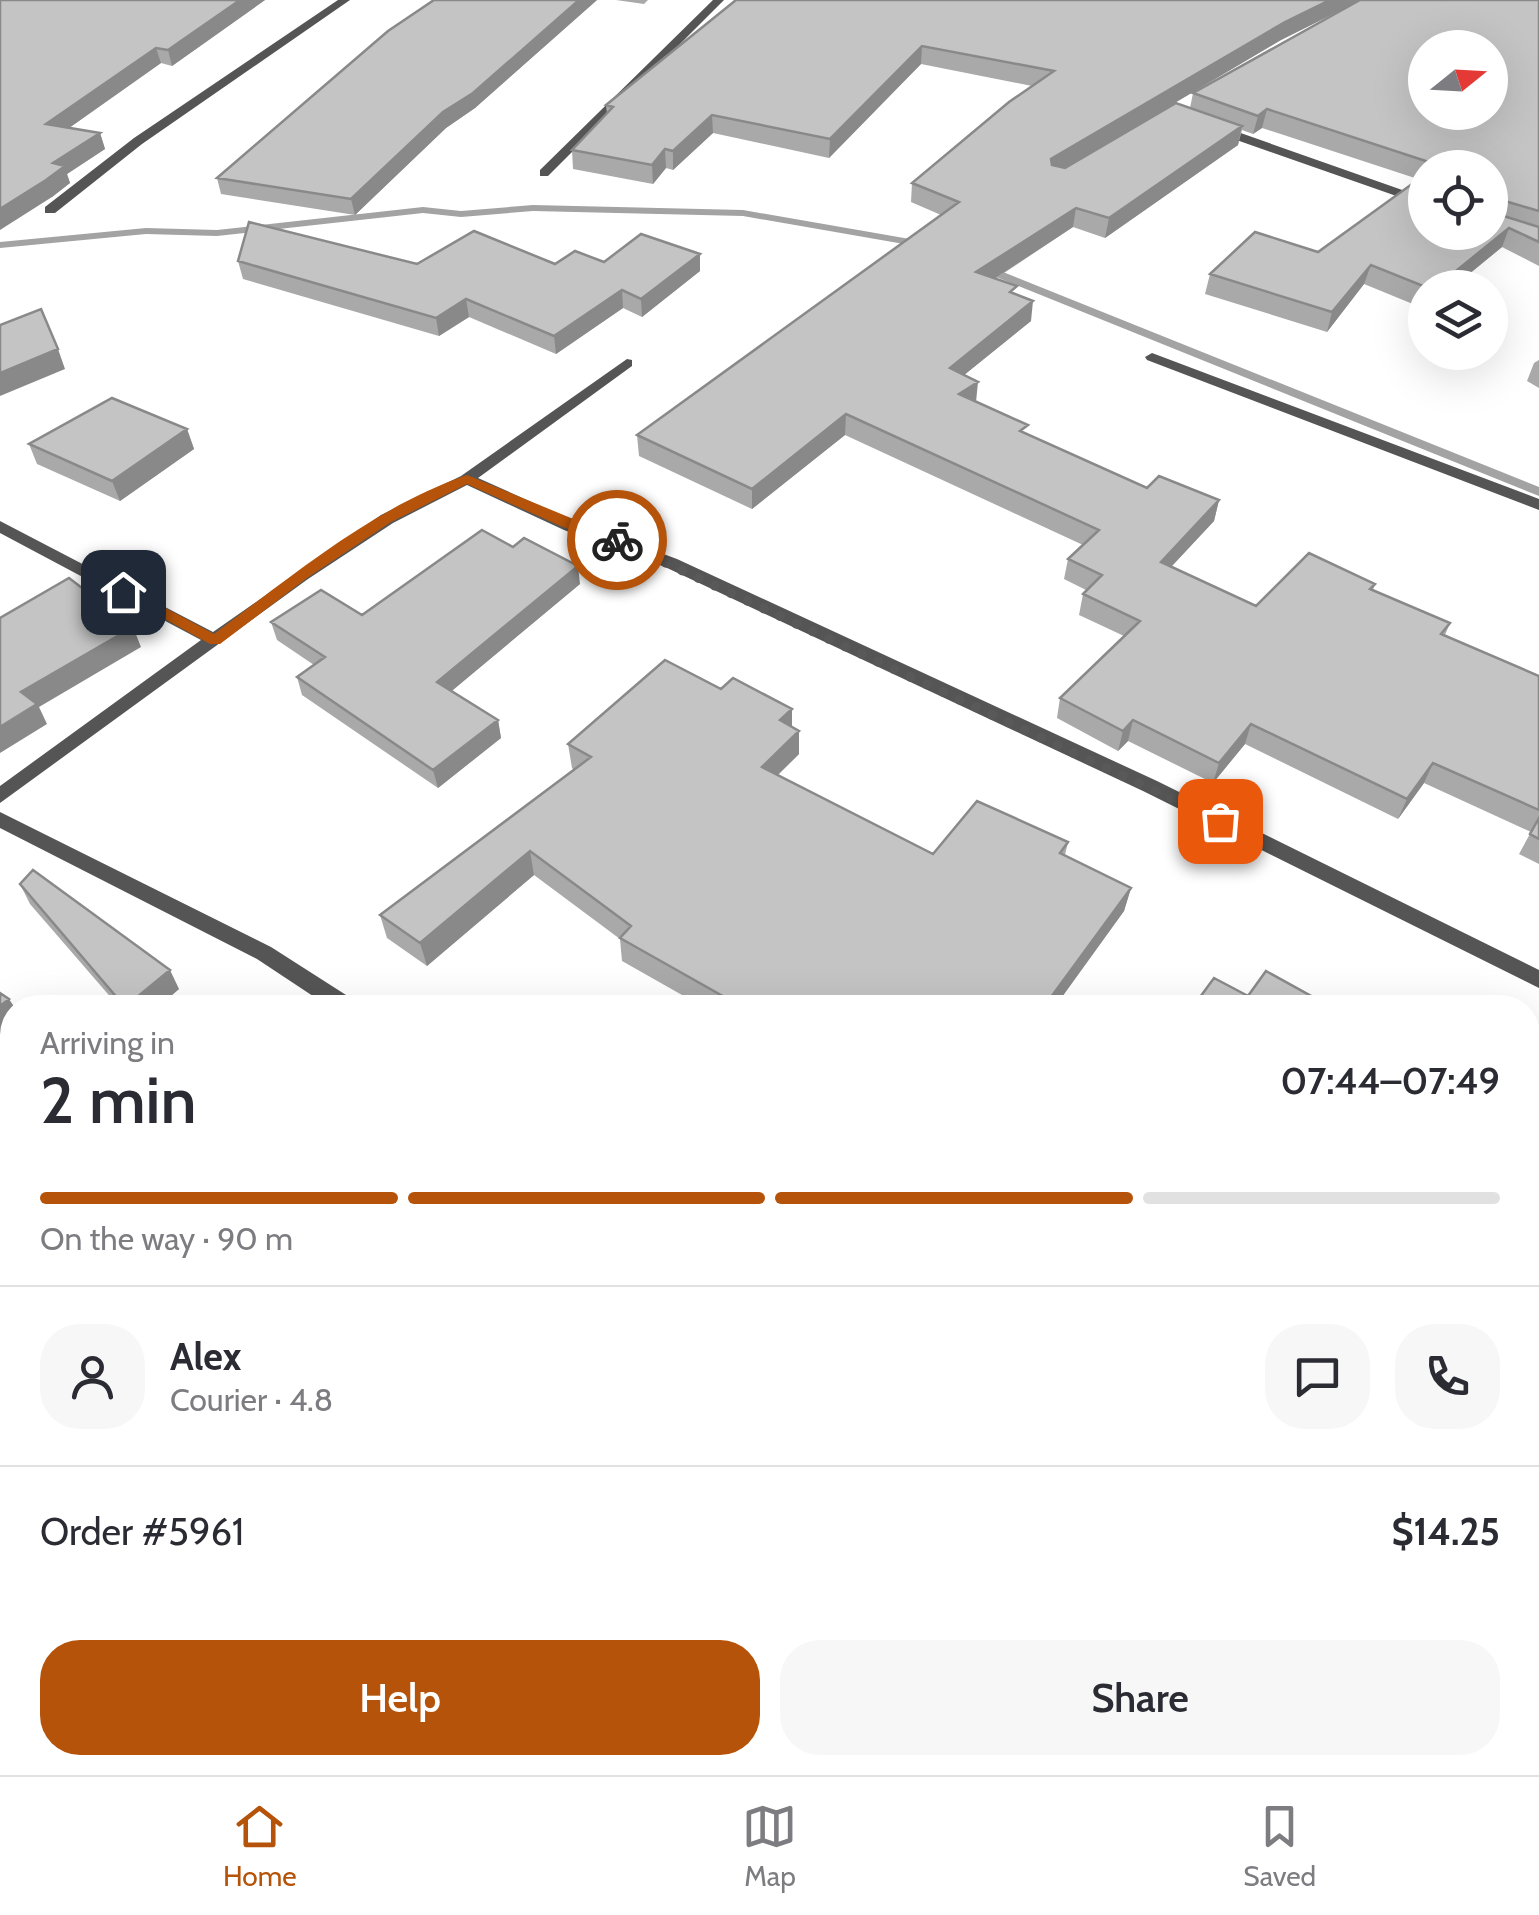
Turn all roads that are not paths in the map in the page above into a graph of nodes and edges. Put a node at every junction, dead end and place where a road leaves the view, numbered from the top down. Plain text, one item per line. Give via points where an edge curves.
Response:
1 (345, 0) edge
2 (719, 0) edge
3 (1209, 126) edge
4 (544, 173) dead end
5 (1408, 196) edge
6 (50, 210) dead end
7 (1152, 357) dead end
8 (628, 363) dead end
9 (467, 479) junction
10 (1539, 506) edge
11 (0, 526) edge
12 (215, 640) junction
13 (0, 796) edge
14 (0, 818) edge
15 (1539, 980) edge
16 (330, 995) edge

1 - 6 street via 138,140
2 - 4 street
3 - 5 street
7 - 10 street
8 - 9 street
9 - 12 street via 386,519
9 - 15 street via 671,563 1150,786
11 - 12 street
12 - 13 street
14 - 16 street via 264,953

